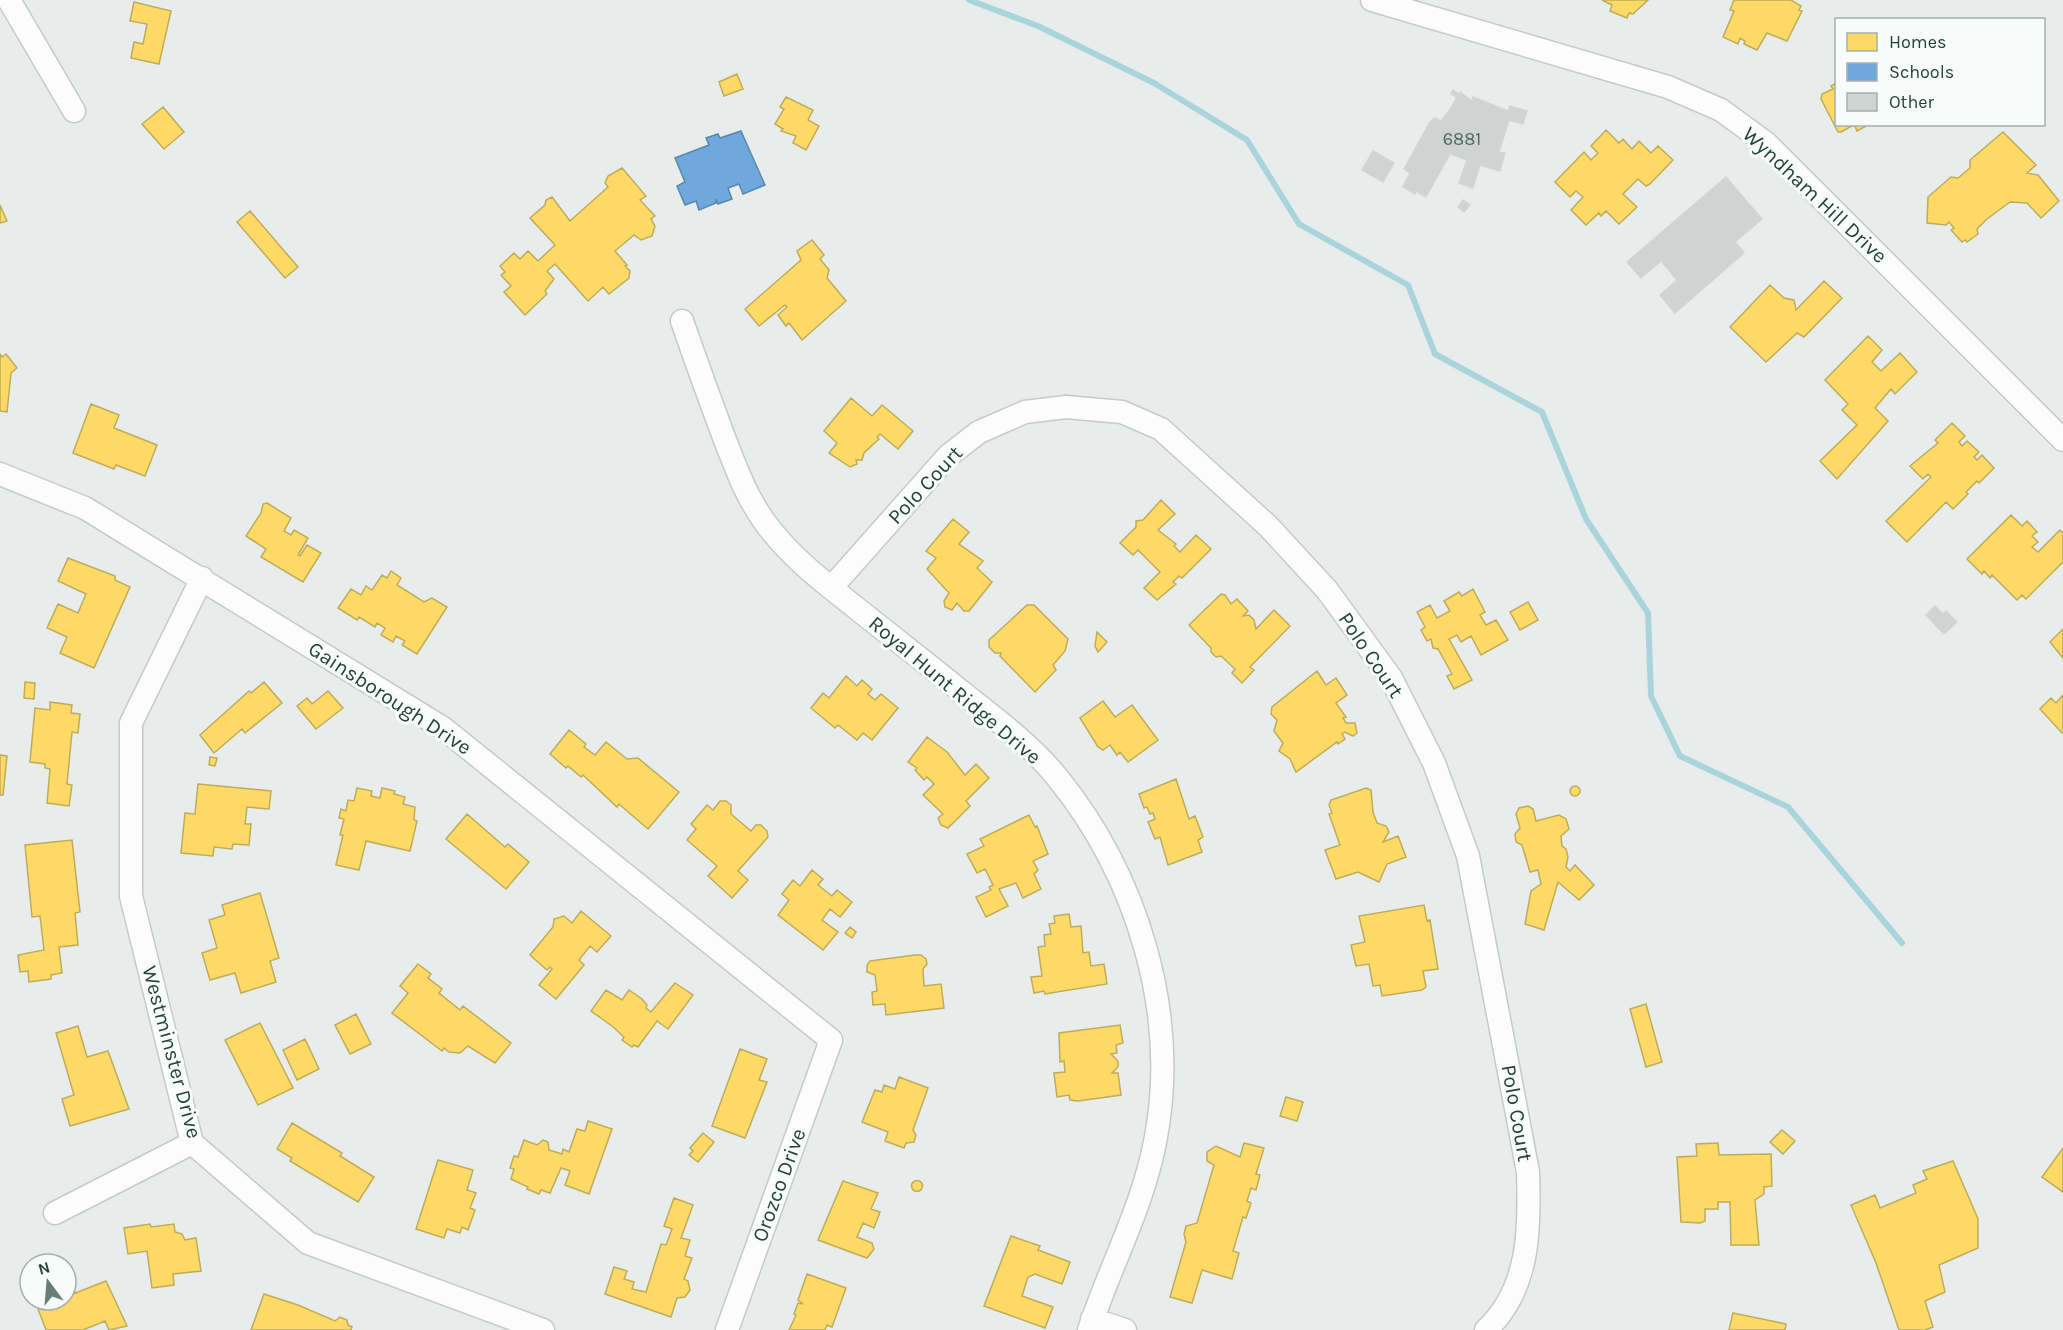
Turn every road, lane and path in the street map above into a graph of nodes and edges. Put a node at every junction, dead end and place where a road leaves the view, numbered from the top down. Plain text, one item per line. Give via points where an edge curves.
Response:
1 (9, 0) edge
2 (1372, 0) edge
3 (74, 111) dead end
4 (682, 321) dead end
5 (2063, 440) edge
6 (0, 474) edge
7 (202, 578) junction
8 (831, 588) junction
9 (831, 1040) joint
10 (192, 1143) junction
11 (55, 1213) dead end
12 (1090, 1325) edge
13 (543, 1330) edge
14 (727, 1330) edge
15 (1125, 1330) edge
16 (1486, 1330) edge

1 - 3 street
2 - 5 street, Wyndham Hill Drive via 1668,87 1721,110 1766,143
4 - 8 street, Royal Hunt Ridge Drive via 746,493 781,543
6 - 7 street, Gainsborough Drive via 85,508
7 - 9 street, Gainsborough Drive via 443,728
7 - 10 street, Westminster Drive via 130,723 131,896
8 - 12 street, Royal Hunt Ridge Drive via 999,722 1055,775 1084,812 1113,861 1144,941 1161,1034 1162,1095 1156,1139 1140,1198
8 - 16 street, Polo Court via 948,456 979,432 1025,412 1066,407 1122,412 1161,429 1268,526 1327,590 1391,678 1434,763 1468,856 1528,1172 1530,1224 1519,1284
9 - 14 street, Orozco Drive
10 - 11 street
10 - 13 street, Westminster Drive via 308,1244
12 - 15 street

